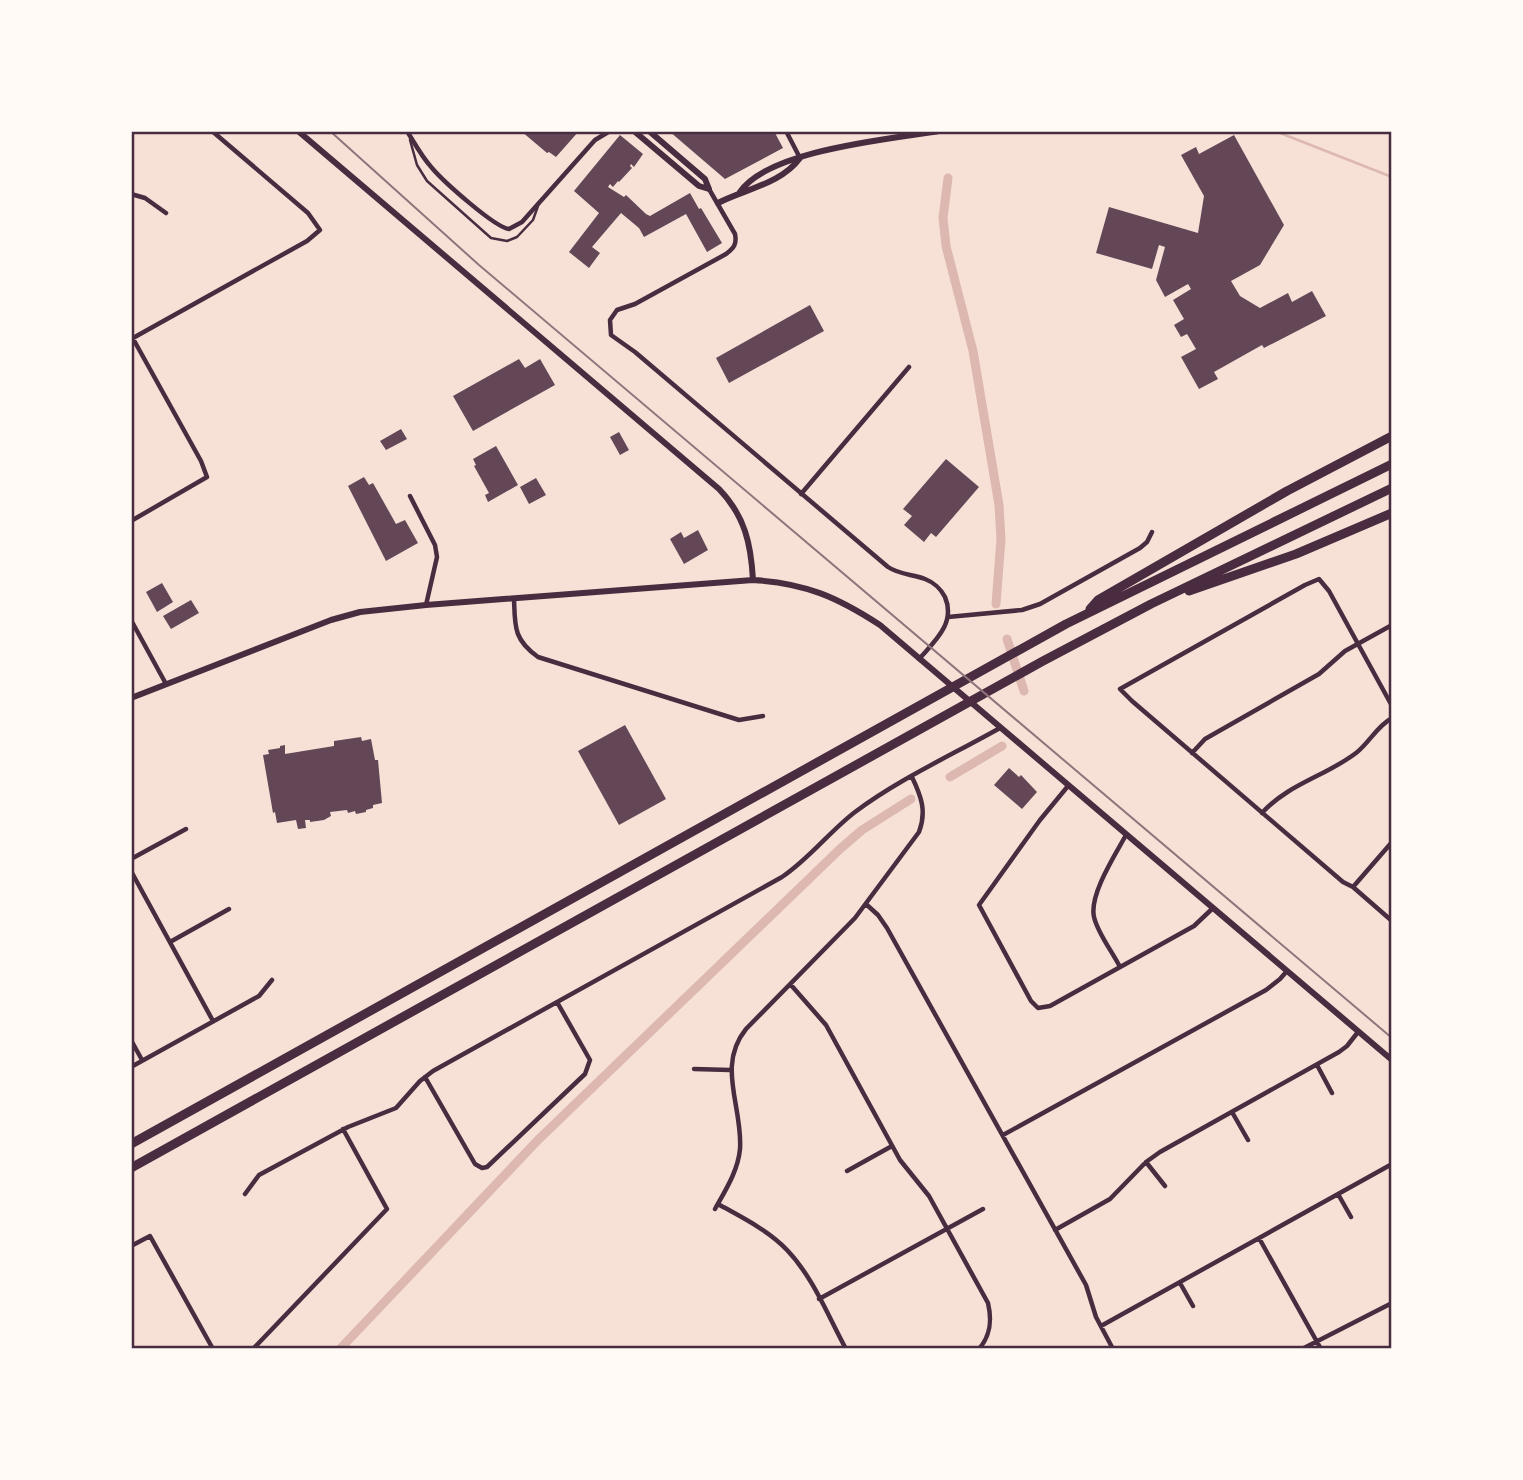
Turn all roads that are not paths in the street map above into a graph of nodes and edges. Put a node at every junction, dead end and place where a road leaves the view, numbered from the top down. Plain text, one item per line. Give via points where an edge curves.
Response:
1 (212, 131) edge
2 (298, 131) edge
3 (597, 131) edge
4 (610, 131) edge
5 (634, 131) edge
6 (649, 131) edge
7 (786, 131) edge
8 (939, 131) edge
9 (408, 132) edge
10 (595, 140) junction
11 (800, 158) junction
12 (709, 188) junction
13 (131, 194) edge
14 (718, 203) junction
15 (538, 205) junction
16 (166, 213) dead end
17 (132, 336) edge
18 (908, 368) dead end
19 (1392, 436) edge
20 (1392, 464) edge
21 (1392, 488) edge
22 (801, 494) junction
23 (410, 496) dead end
24 (1392, 513) edge
25 (131, 522) edge
26 (1152, 532) dead end
27 (753, 580) junction
28 (514, 598) junction
29 (1151, 604) junction
30 (426, 605) junction
31 (1085, 615) junction
32 (948, 617) junction
33 (131, 620) edge
34 (1392, 625) edge
35 (1358, 644) junction
36 (919, 659) junction
37 (167, 685) junction
38 (131, 698) edge
39 (1392, 706) edge
40 (763, 716) dead end
41 (1392, 718) edge
42 (1000, 728) junction
43 (1192, 753) junction
44 (912, 777) junction
45 (1068, 786) junction
46 (1262, 813) junction
47 (186, 829) dead end
48 (1126, 835) junction
49 (1392, 842) edge
50 (131, 859) edge
51 (131, 871) edge
52 (1353, 887) junction
53 (866, 904) junction
54 (1213, 908) junction
55 (229, 909) dead end
56 (1392, 921) edge
57 (170, 942) junction
58 (1120, 967) junction
59 (1287, 971) junction
60 (272, 980) dead end
61 (791, 985) junction
62 (558, 1002) junction
63 (213, 1021) junction
64 (1358, 1032) junction
65 (131, 1040) edge
66 (142, 1060) junction
67 (1392, 1060) edge
68 (1317, 1065) junction
69 (131, 1067) edge
70 (694, 1069) dead end
71 (730, 1070) junction
72 (425, 1077) junction
73 (1332, 1093) dead end
74 (1232, 1112) junction
75 (343, 1129) junction
76 (1003, 1135) junction
77 (1248, 1140) dead end
78 (131, 1144) edge
79 (892, 1145) junction
80 (1146, 1162) junction
81 (1392, 1164) edge
82 (131, 1168) edge
83 (847, 1171) dead end
84 (1165, 1186) dead end
85 (245, 1194) dead end
86 (1338, 1194) junction
87 (983, 1209) dead end
88 (1351, 1217) dead end
89 (947, 1229) junction
90 (1055, 1230) junction
91 (1259, 1238) junction
92 (131, 1246) edge
93 (1180, 1282) junction
94 (819, 1299) junction
95 (1392, 1303) edge
96 (1193, 1306) dead end
97 (1101, 1326) junction
98 (1317, 1341) junction
99 (213, 1349) edge
100 (253, 1349) edge
101 (846, 1349) edge
102 (979, 1349) edge
103 (1113, 1349) edge
104 (1302, 1349) edge
105 (1321, 1349) edge

1 - 17 street via 308,213 320,230
2 - 27 street via 719,489 746,530
3 - 10 street
4 - 10 street
5 - 12 street via 699,186
6 - 12 street via 705,179
7 - 11 street
8 - 11 street via 837,147
9 - 15 street via 433,170 499,227 516,227
9 - 15 lane via 427,181 491,238 516,237 533,220
10 - 15 street
11 - 14 street via 794,167 749,192
12 - 14 street
13 - 16 street
14 - 22 street via 735,234 735,244 726,254 617,310 609,329 616,340
17 - 25 street via 206,477
18 - 22 street
19 - 31 highway via 1098,600
20 - 31 highway
21 - 29 highway
22 - 32 street via 891,570 936,585
23 - 30 street via 437,557
24 - 29 highway via 1296,554
26 - 32 street via 1140,548 1040,604
27 - 28 street
27 - 36 street via 810,588 845,602
28 - 30 street
28 - 40 street via 519,639 538,657 739,720
29 - 82 highway
30 - 37 street via 335,619
31 - 78 highway
32 - 36 street via 943,631
33 - 37 street
34 - 35 street
35 - 39 street
35 - 43 street via 1319,674 1205,739
35 - 43 street via 1319,579 1120,689
36 - 42 street
37 - 38 street
41 - 46 street via 1351,756 1277,797
42 - 44 street
42 - 45 street
43 - 46 street
44 - 53 street via 922,799 922,825
44 - 62 street via 849,817 782,877
45 - 48 street
45 - 58 street via 979,905 1038,1008 1050,1006
46 - 52 street
47 - 50 street
48 - 54 street
48 - 58 street via 1093,906 1098,928
49 - 52 street
51 - 57 street
52 - 56 street
53 - 61 street
53 - 76 street via 882,920
54 - 58 street via 1195,926
54 - 59 street
55 - 57 street
57 - 63 street
59 - 64 street
59 - 76 street via 1266,990
60 - 63 street via 259,996
61 - 71 street via 741,1034
61 - 79 street via 826,1025
62 - 72 street
62 - 72 street via 590,1064 492,1164 482,1168 475,1164
63 - 66 street
64 - 67 street
64 - 68 street via 1347,1046
65 - 66 street
66 - 69 street
68 - 73 street
68 - 74 street
70 - 71 street
71 - 94 street via 740,1147 717,1207 787,1250
72 - 75 street via 397,1108
74 - 77 street
74 - 80 street
75 - 85 street via 259,1175
75 - 100 street via 387,1209
76 - 90 street
79 - 83 street
79 - 89 street
80 - 84 street
80 - 90 street via 1110,1199
81 - 86 street
86 - 88 street
86 - 91 street
87 - 89 street
89 - 94 street
89 - 102 street via 988,1303 991,1321
90 - 97 street via 1086,1284
91 - 93 street
91 - 98 street
92 - 99 street via 150,1236
93 - 96 street
93 - 97 street
94 - 101 street
95 - 98 street
97 - 103 street
98 - 104 street
98 - 105 street

